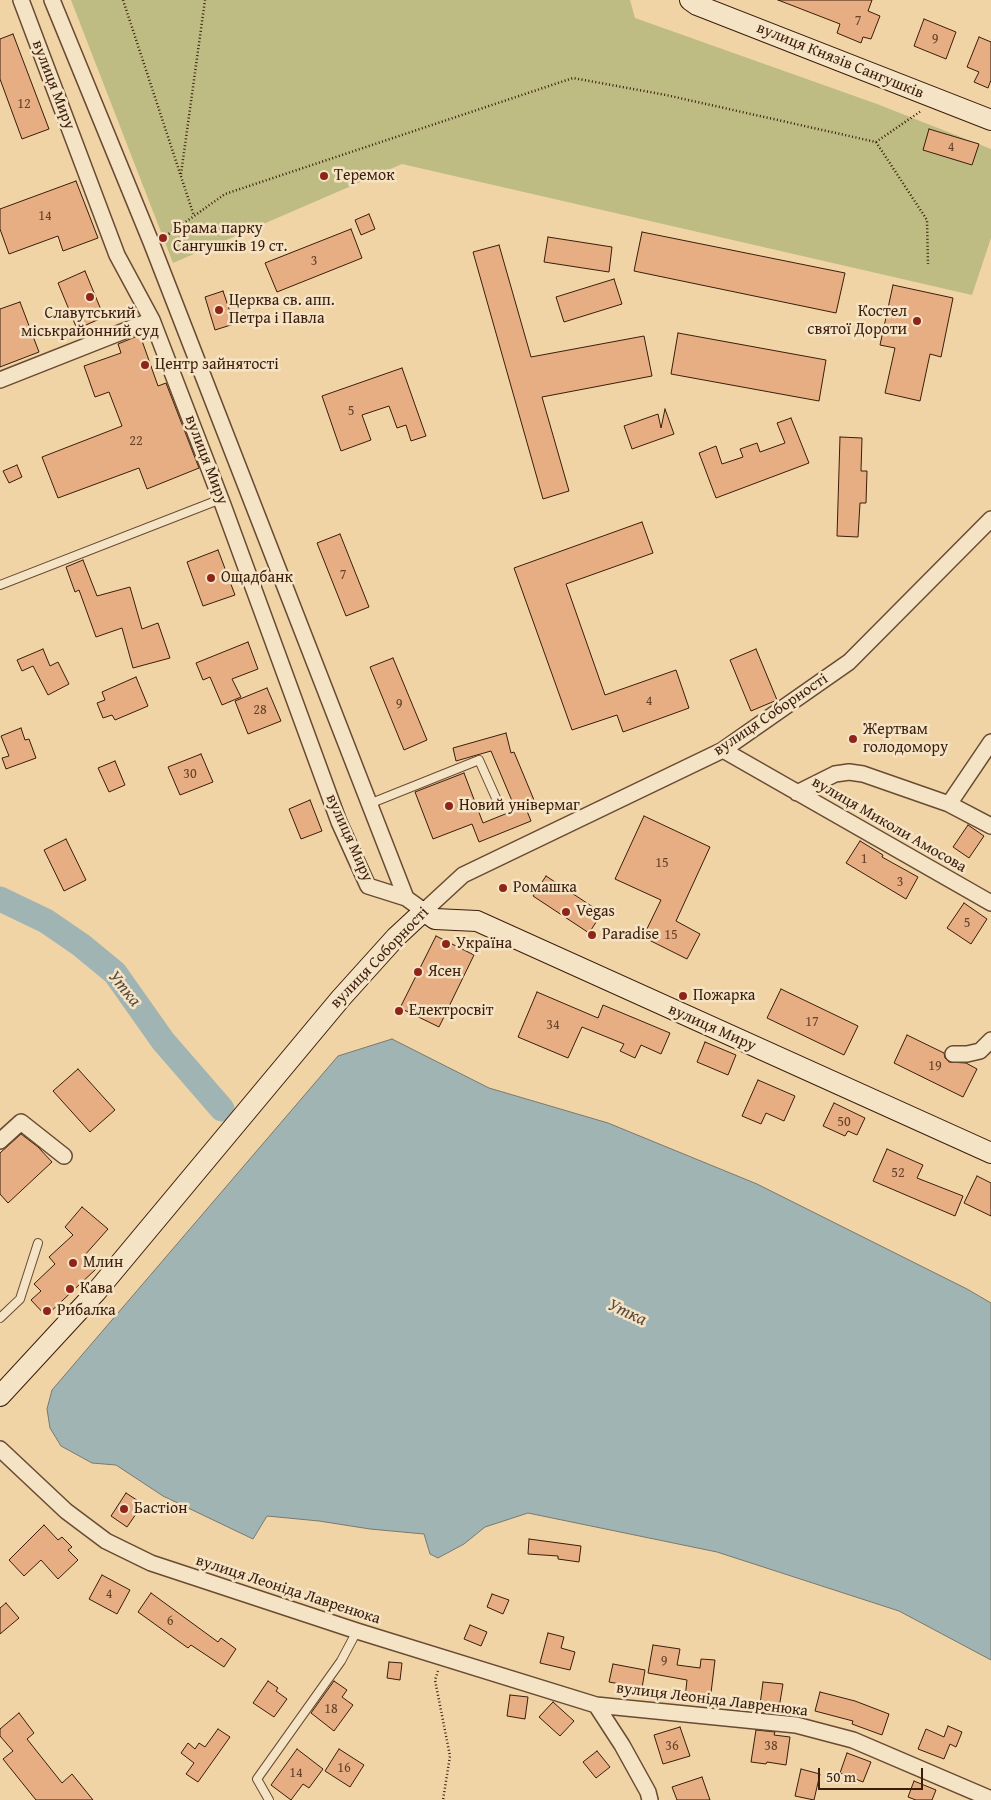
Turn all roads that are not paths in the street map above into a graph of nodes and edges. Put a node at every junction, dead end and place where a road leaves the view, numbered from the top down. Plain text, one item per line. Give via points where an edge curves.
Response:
1 (21, 0) edge
2 (52, 0) edge
3 (690, 0) edge
4 (991, 120) edge
5 (152, 320) junction
6 (0, 380) edge
7 (221, 499) junction
8 (991, 519) edge
9 (0, 585) edge
10 (991, 742) edge
11 (723, 750) junction
12 (796, 792) junction
13 (369, 804) junction
14 (949, 804) junction
15 (500, 807) dead end
16 (991, 826) edge
17 (406, 898) junction
18 (991, 903) edge
19 (424, 911) junction
20 (991, 1040) edge
21 (953, 1054) dead end
22 (0, 1141) edge
23 (991, 1153) edge
24 (64, 1156) dead end
25 (38, 1243) dead end
26 (0, 1318) edge
27 (0, 1396) edge
28 (0, 1449) edge
29 (357, 1631) junction
30 (596, 1705) junction
31 (991, 1798) edge
32 (269, 1800) edge
33 (650, 1800) edge

1 - 5 street, вулиця Миру via 117,255
2 - 13 street, вулиця Миру via 151,242
3 - 4 main road, вулиця Князів Сангушків
5 - 6 street
5 - 7 street, вулиця Миру
7 - 9 lane
7 - 17 street, вулиця Миру via 339,822 368,886
8 - 11 street, вулиця Соборності via 849,662
10 - 14 street
11 - 12 street, вулиця Миколи Амосова
11 - 19 street, вулиця Соборності via 463,876
12 - 14 street, вулиця Миколи Амосова via 835,774 849,772 864,774
12 - 18 street, вулиця Миколи Амосова
13 - 15 lane via 479,760
13 - 17 street, вулиця Миру
14 - 16 street, вулиця Миколи Амосова
17 - 19 street, вулиця Миру
19 - 23 main road, вулиця Миру via 435,919 477,922
19 - 27 main road, вулиця Соборності via 341,998 96,1292
20 - 21 street via 980,1051
22 - 24 street via 21,1122
25 - 26 lane via 20,1299
28 - 29 street, вулиця Леоніда Лавренюка via 66,1511 106,1541 151,1563
29 - 30 street, вулиця Леоніда Лавренюка
29 - 32 lane via 341,1661 257,1779
30 - 31 street, вулиця Леоніда Лавренюка via 796,1725 853,1740
30 - 33 street, вулиця Леоніда Лавренюка via 622,1745

